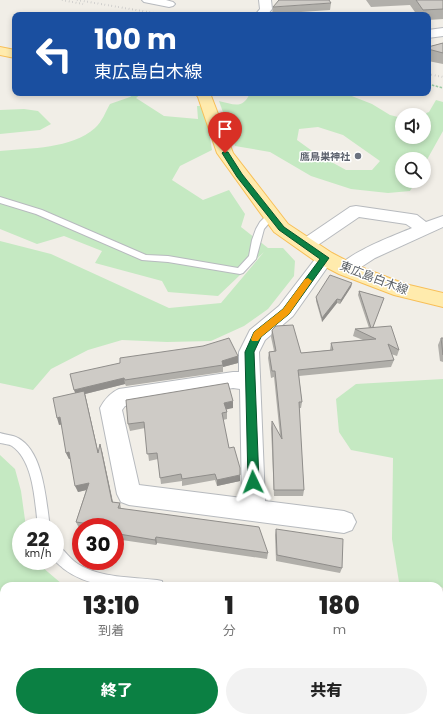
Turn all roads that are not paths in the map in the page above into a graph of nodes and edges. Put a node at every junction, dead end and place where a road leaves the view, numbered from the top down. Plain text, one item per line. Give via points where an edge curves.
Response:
1 (148, 0) edge
2 (265, 0) edge
3 (169, 4) dead end
4 (263, 12) edge
5 (443, 32) edge
6 (431, 34) edge
7 (0, 51) edge
8 (12, 53) edge
9 (205, 96) edge
10 (0, 200) edge
11 (271, 216) junction
12 (443, 221) edge
13 (424, 229) junction
14 (306, 245) junction
15 (325, 258) junction
16 (346, 269) junction
17 (443, 300) edge
18 (250, 380) junction
19 (0, 438) edge
20 (254, 511) junction
21 (43, 518) edge
22 (344, 522) dead end
23 (64, 561) edge
24 (116, 582) edge

1 - 3 street
2 - 4 street via 266,9
5 - 6 street
7 - 8 main road
9 - 11 main road, 東広島白木線 via 225,153
10 - 11 lane via 39,212 145,258 168,259 240,271 253,257 254,246 265,219
11 - 14 main road, 東広島白木線 via 281,228
12 - 13 street
13 - 14 street via 411,219 356,211
13 - 16 street via 369,254
14 - 15 main road, 東広島白木線
15 - 16 main road, 東広島白木線
15 - 18 street via 286,312 257,334 249,352
16 - 17 main road, 東広島白木線 via 401,290
18 - 20 street
18 - 20 street via 233,380 120,398 111,408 129,494
19 - 21 lane via 15,442 28,457 36,476
20 - 22 street
23 - 24 lane via 82,573

